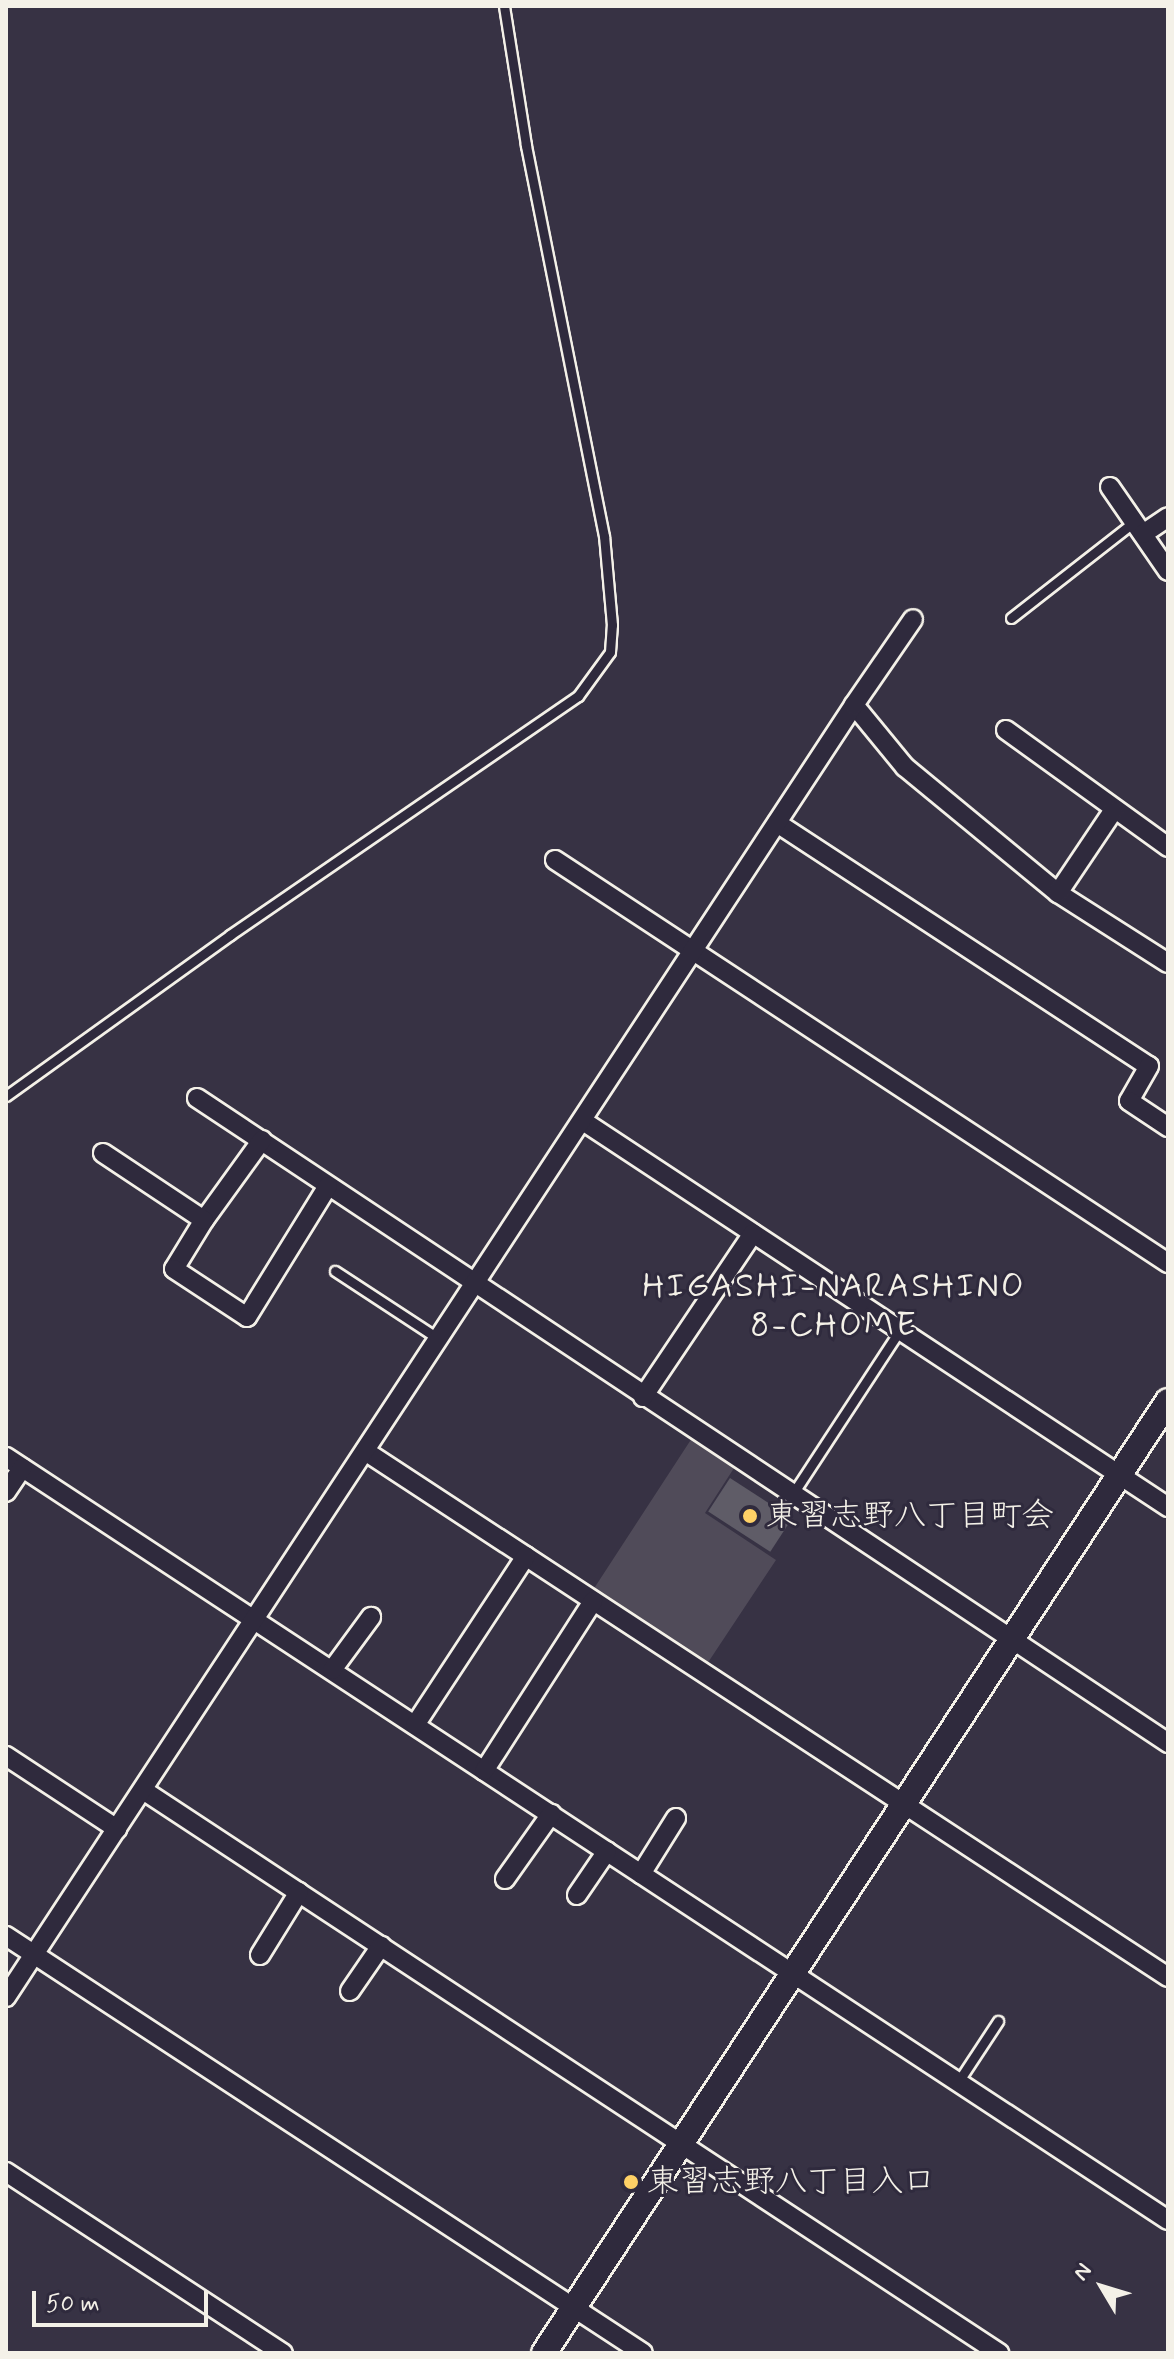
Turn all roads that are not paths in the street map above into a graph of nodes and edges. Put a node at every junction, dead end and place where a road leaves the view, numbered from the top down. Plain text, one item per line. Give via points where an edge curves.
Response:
1 (504, 6) edge
2 (1110, 487) dead end
3 (1168, 517) edge
4 (1139, 528) junction
5 (1168, 571) edge
6 (1011, 618) dead end
7 (913, 619) dead end
8 (854, 705) junction
9 (1006, 730) dead end
10 (1113, 811) junction
11 (777, 823) junction
12 (1168, 847) edge
13 (555, 860) dead end
14 (1058, 893) junction
15 (694, 951) junction
16 (1168, 963) edge
17 (6, 1096) edge
18 (197, 1098) dead end
19 (583, 1121) junction
20 (1168, 1127) edge
21 (262, 1140) junction
22 (103, 1153) dead end
23 (328, 1186) junction
24 (204, 1220) junction
25 (753, 1233) junction
26 (1168, 1263) edge
27 (335, 1271) dead end
28 (474, 1285) junction
29 (900, 1330) junction
30 (439, 1339) junction
31 (643, 1397) junction
32 (1168, 1401) edge
33 (365, 1451) junction
34 (14, 1462) edge
35 (1119, 1476) junction
36 (6, 1492) edge
37 (792, 1495) junction
38 (1168, 1507) edge
39 (526, 1556) junction
40 (593, 1601) junction
41 (371, 1617) dead end
42 (254, 1619) junction
43 (1014, 1640) junction
44 (332, 1670) junction
45 (415, 1725) junction
46 (1168, 1743) edge
47 (6, 1756) edge
48 (484, 1771) junction
49 (143, 1790) junction
50 (904, 1805) junction
51 (551, 1814) junction
52 (676, 1818) dead end
53 (117, 1829) junction
54 (607, 1851) junction
55 (641, 1874) junction
56 (505, 1879) dead end
57 (299, 1892) junction
58 (577, 1895) dead end
59 (6, 1936) edge
60 (381, 1946) junction
61 (34, 1954) junction
62 (260, 1955) dead end
63 (792, 1973) junction
64 (1168, 1977) edge
65 (350, 1991) dead end
66 (6, 1997) edge
67 (998, 2021) dead end
68 (958, 2082) junction
69 (682, 2144) junction
70 (6, 2172) edge
71 (1168, 2220) edge
72 (574, 2307) junction
73 (283, 2353) edge
74 (544, 2353) edge
75 (643, 2353) edge
76 (999, 2353) edge

1 - 17 lane via 526,145 604,536 610,652 578,696
2 - 4 street
3 - 4 street
4 - 5 street
4 - 6 lane
7 - 8 street
8 - 11 street
8 - 14 street via 905,767
9 - 10 street
10 - 12 street
10 - 14 street
11 - 15 street
11 - 20 street via 1149,1066 1129,1101
13 - 15 street
14 - 16 street
15 - 19 street
15 - 26 street
18 - 21 street
19 - 25 street
19 - 28 street
21 - 23 street
21 - 24 street
22 - 24 street
23 - 24 street via 247,1317 174,1269
23 - 28 street
25 - 29 street
25 - 31 street
27 - 30 lane
28 - 30 street
28 - 31 street
29 - 35 street
29 - 37 lane
30 - 33 street
31 - 37 street
32 - 35 street
33 - 39 street
33 - 42 street
34 - 36 street
34 - 42 street
35 - 38 street
35 - 43 street
37 - 43 street
39 - 40 street
39 - 45 street
40 - 48 street
40 - 50 street
41 - 44 street
42 - 44 street
42 - 49 street
43 - 46 street
43 - 50 street
44 - 45 street
45 - 48 street
47 - 53 street
48 - 51 street
49 - 53 street
49 - 57 street
50 - 63 street
50 - 64 street
51 - 54 street
51 - 56 street
52 - 55 street
53 - 61 street
54 - 55 street
54 - 58 street
55 - 63 street
57 - 60 street
57 - 62 street
59 - 61 street
60 - 65 street
60 - 69 street
61 - 66 street
61 - 72 street
63 - 68 street
63 - 69 street
67 - 68 lane
68 - 71 street
69 - 72 street
69 - 76 street
70 - 73 street
72 - 74 street
72 - 75 street

